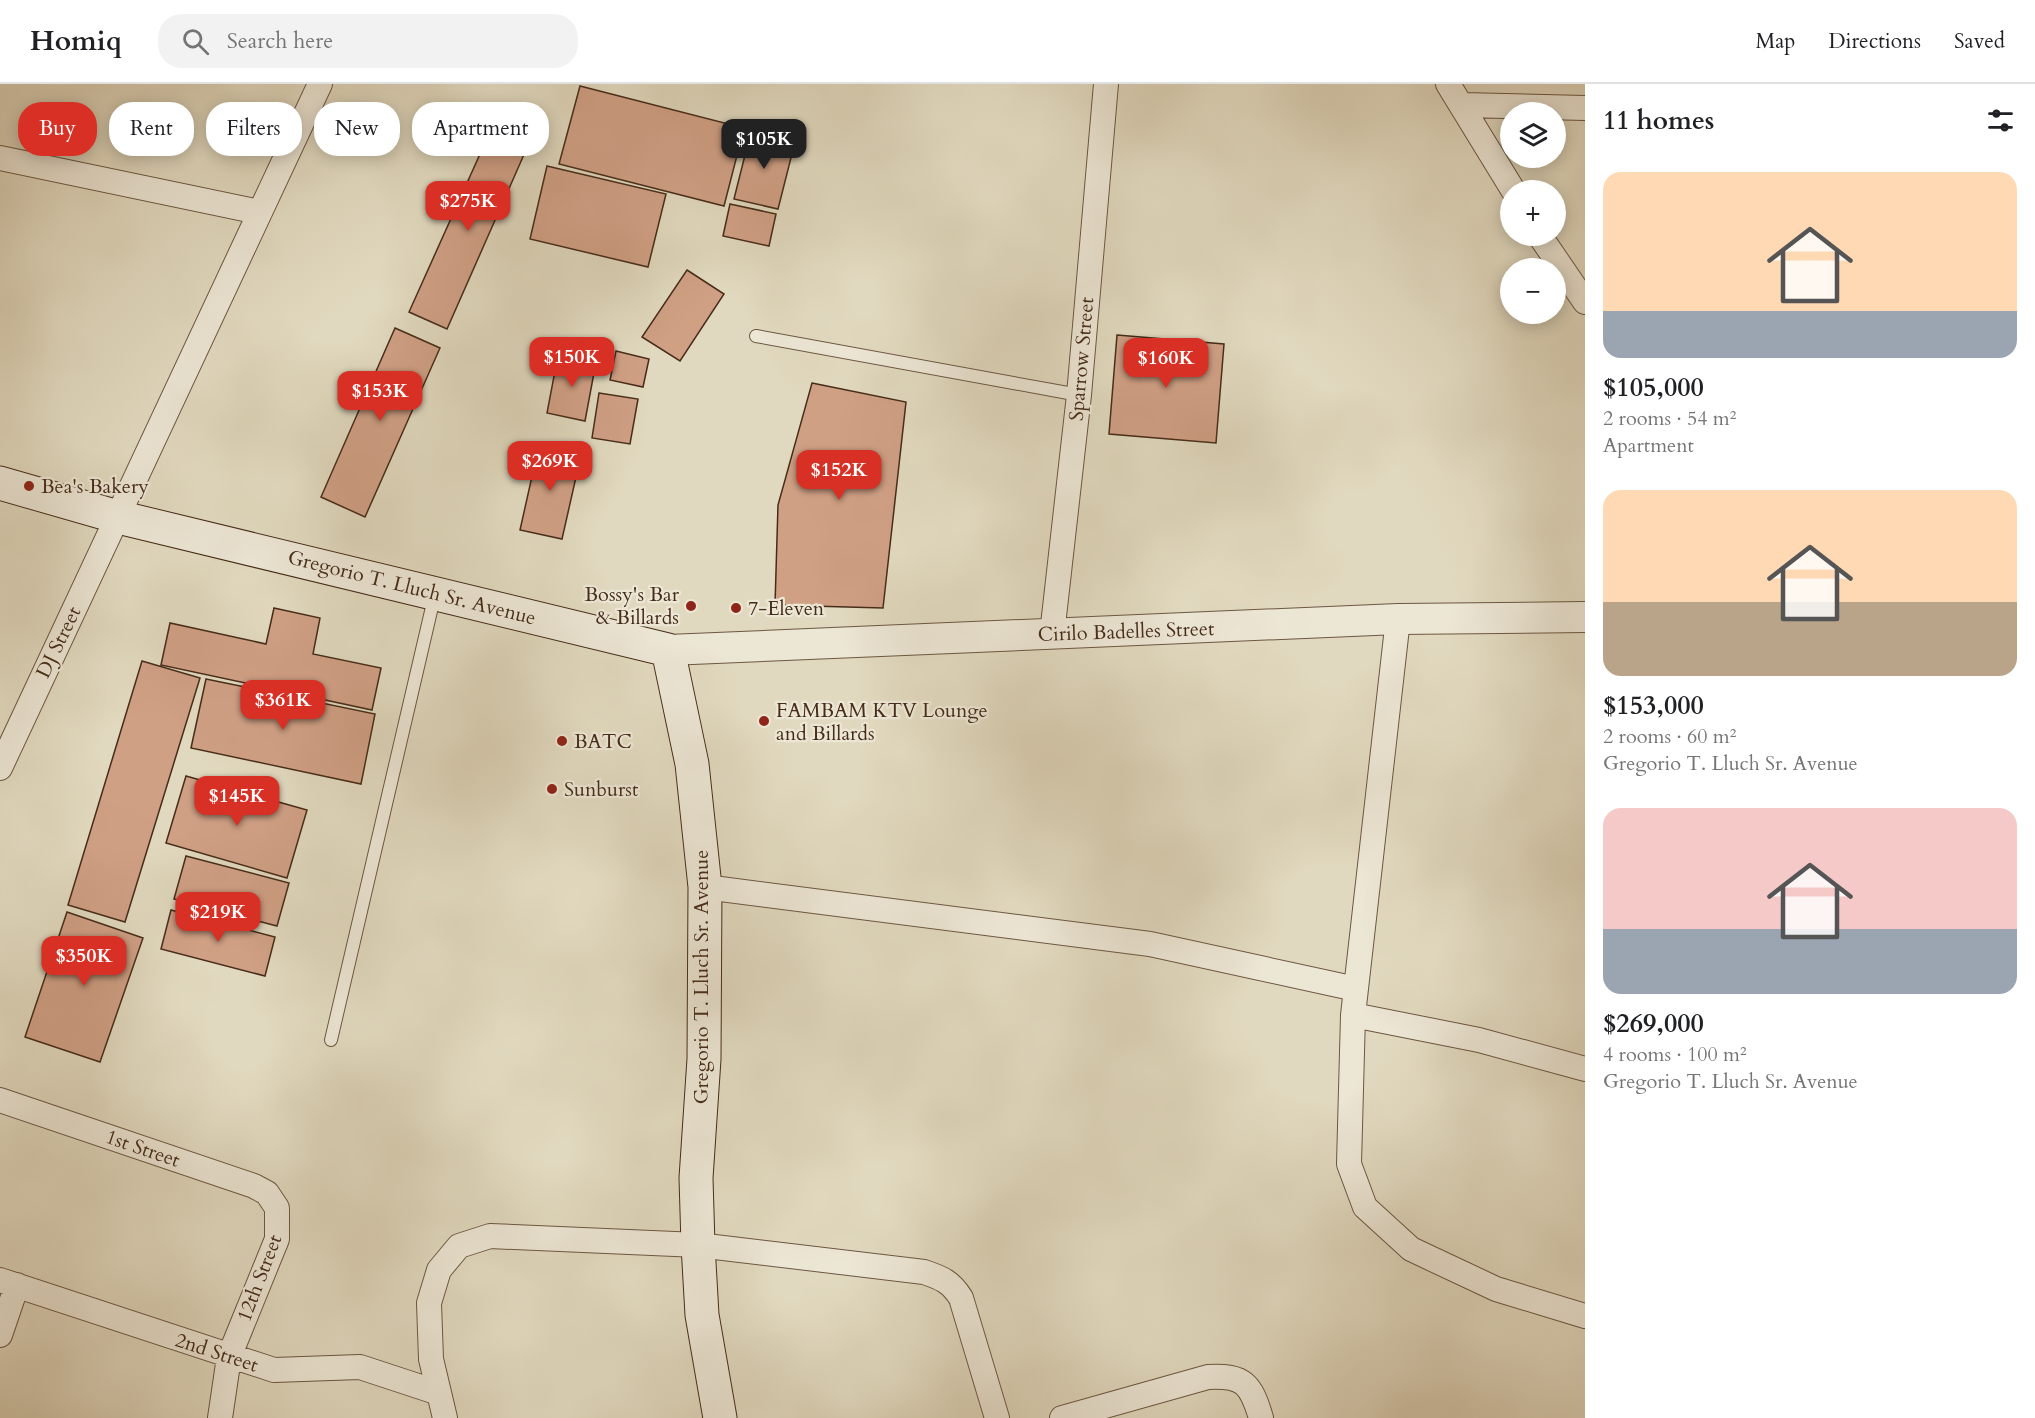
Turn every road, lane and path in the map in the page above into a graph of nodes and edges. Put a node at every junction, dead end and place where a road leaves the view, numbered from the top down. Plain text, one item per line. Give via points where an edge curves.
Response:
1 (320, 84) edge
2 (1106, 84) edge
3 (1448, 84) edge
4 (1463, 105) junction
5 (1585, 108) edge
6 (0, 159) edge
7 (1507, 180) edge
8 (259, 212) junction
9 (1547, 246) edge
10 (1585, 302) edge
11 (756, 336) dead end
12 (1079, 394) junction
13 (0, 483) edge
14 (118, 517) junction
15 (435, 593) junction
16 (1585, 617) edge
17 (1398, 619) junction
18 (1052, 634) junction
19 (668, 650) junction
20 (0, 768) edge
21 (705, 887) junction
22 (1356, 989) junction
23 (1353, 1015) junction
24 (331, 1040) dead end
25 (1585, 1069) edge
26 (0, 1100) edge
27 (277, 1208) joint
28 (698, 1245) junction
29 (9, 1283) edge
30 (1585, 1316) edge
31 (0, 1335) edge
32 (229, 1357) junction
33 (439, 1393) junction
34 (220, 1418) edge
35 (445, 1418) edge
36 (720, 1418) edge
37 (997, 1418) edge
38 (1062, 1418) edge
39 (1261, 1418) edge

1 - 8 street, DJ Street
2 - 12 street, Sparrow Street
3 - 4 street
4 - 5 street
4 - 7 street
6 - 8 street
8 - 14 street, DJ Street
9 - 10 street
11 - 12 lane
12 - 18 street, Sparrow Street
13 - 14 main road, Gregorio T. Lluch Sr. Avenue
14 - 15 main road, Gregorio T. Lluch Sr. Avenue
14 - 20 street, DJ Street
15 - 19 main road, Gregorio T. Lluch Sr. Avenue
15 - 24 lane
16 - 17 street, Cirilo Badelles Street
17 - 18 street, Cirilo Badelles Street
17 - 22 street
18 - 19 street, Cirilo Badelles Street
19 - 21 main road, Gregorio T. Lluch Sr. Avenue via 692,764
21 - 22 street via 1150,944
21 - 28 main road, Gregorio T. Lluch Sr. Avenue via 704,1059 696,1178
22 - 23 street
23 - 25 street via 1479,1040
23 - 30 street via 1349,1164 1365,1207 1411,1249 1496,1289
26 - 27 street, 1st Street via 254,1186 267,1193
27 - 32 street, 12th Street via 277,1239
28 - 33 street via 490,1236 459,1246 439,1270 429,1303 431,1359
28 - 36 main road, Gregorio T. Lluch Sr. Avenue via 702,1315
28 - 37 street via 940,1277 952,1284 962,1298
29 - 31 street
29 - 32 street, 2nd Street
32 - 33 street, 2nd Street via 274,1370 360,1367
32 - 34 street, 12th Street
33 - 35 street
38 - 39 street via 1208,1377 1227,1376 1250,1389

